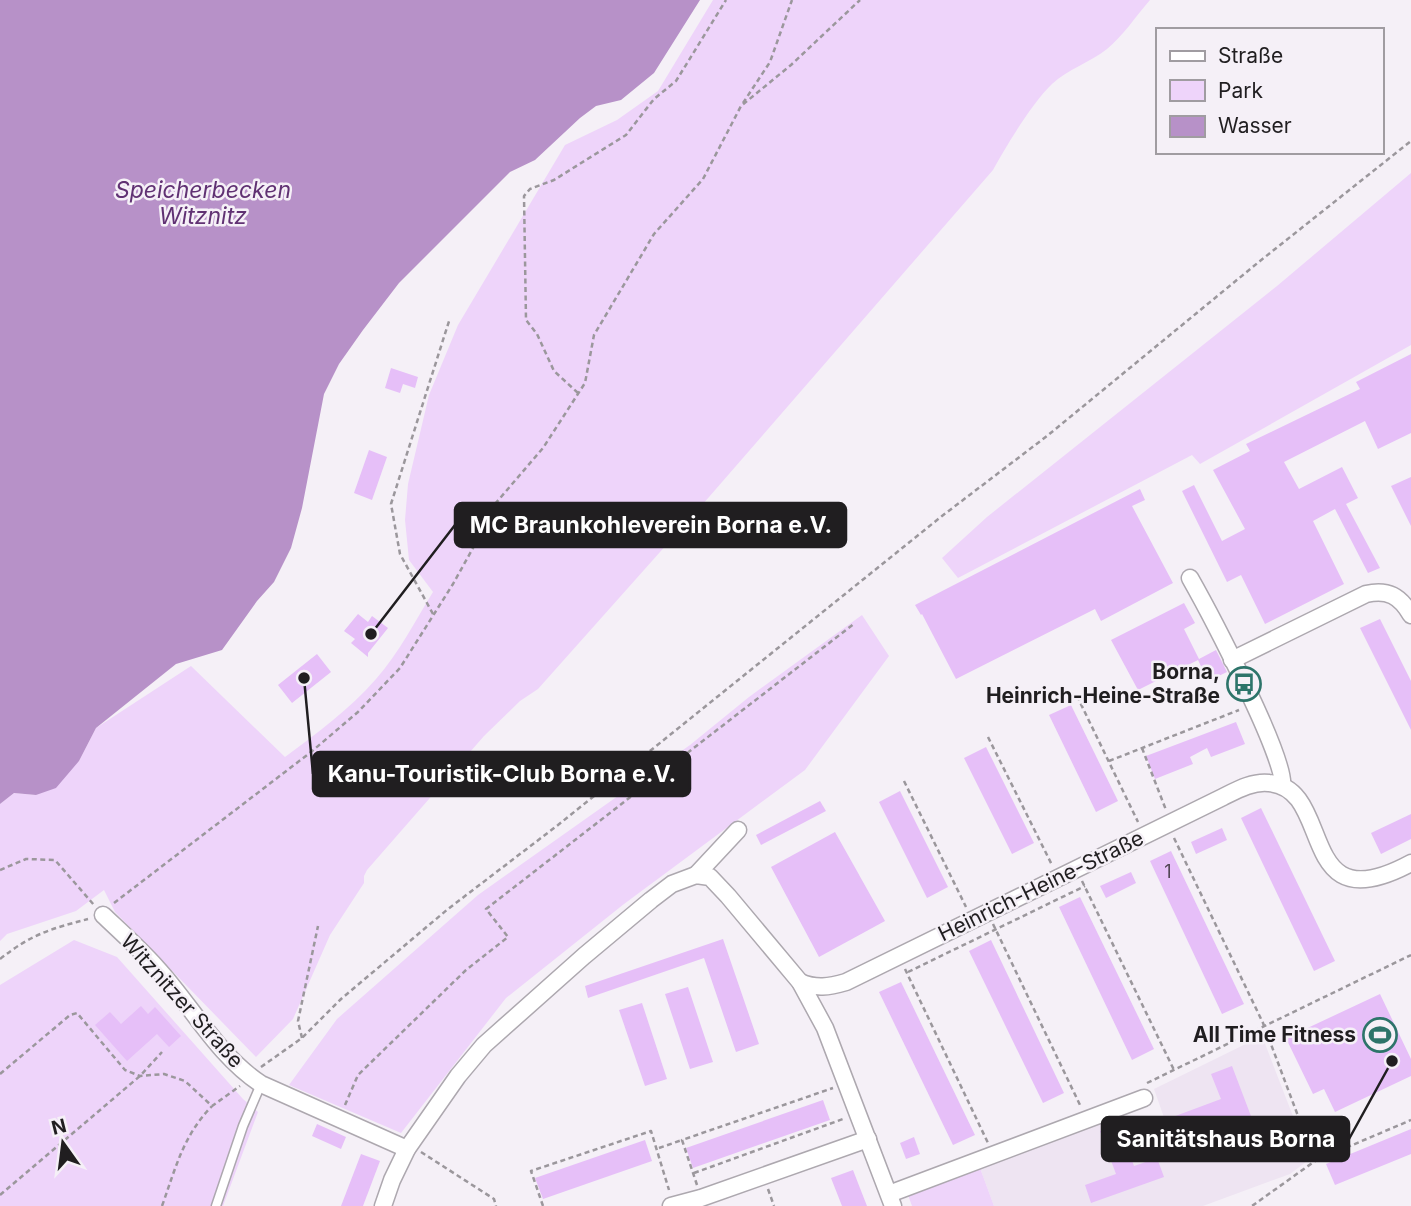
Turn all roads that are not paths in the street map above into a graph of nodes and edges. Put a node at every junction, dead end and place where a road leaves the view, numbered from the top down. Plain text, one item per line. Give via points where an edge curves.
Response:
1 (1190, 578) dead end
2 (1411, 615) edge
3 (1231, 660) junction
4 (1282, 786) junction
5 (738, 830) dead end
6 (1409, 868) edge
7 (696, 875) junction
8 (103, 915) road end
9 (800, 982) junction
10 (256, 1081) junction
11 (1144, 1098) road end
12 (868, 1139) junction
13 (408, 1147) junction
14 (891, 1200) edge
15 (216, 1206) edge
16 (383, 1206) edge
17 (673, 1206) edge

1 - 3 street
2 - 3 street via 1392,594 1381,590 1366,593
3 - 4 street via 1274,746
4 - 6 street via 1298,799 1329,862 1341,874 1355,880
4 - 9 street, Heinrich-Heine-Straße via 1245,786 846,982 828,987
5 - 7 street
7 - 9 street via 710,877
7 - 13 street via 672,884 651,900 484,1045
8 - 10 street, Witznitzer Straße via 158,968 210,1035
9 - 12 street via 825,1028
10 - 13 street, Witznitzer Straße
10 - 15 lane
11 - 14 street
12 - 14 street
12 - 17 street
13 - 16 street

